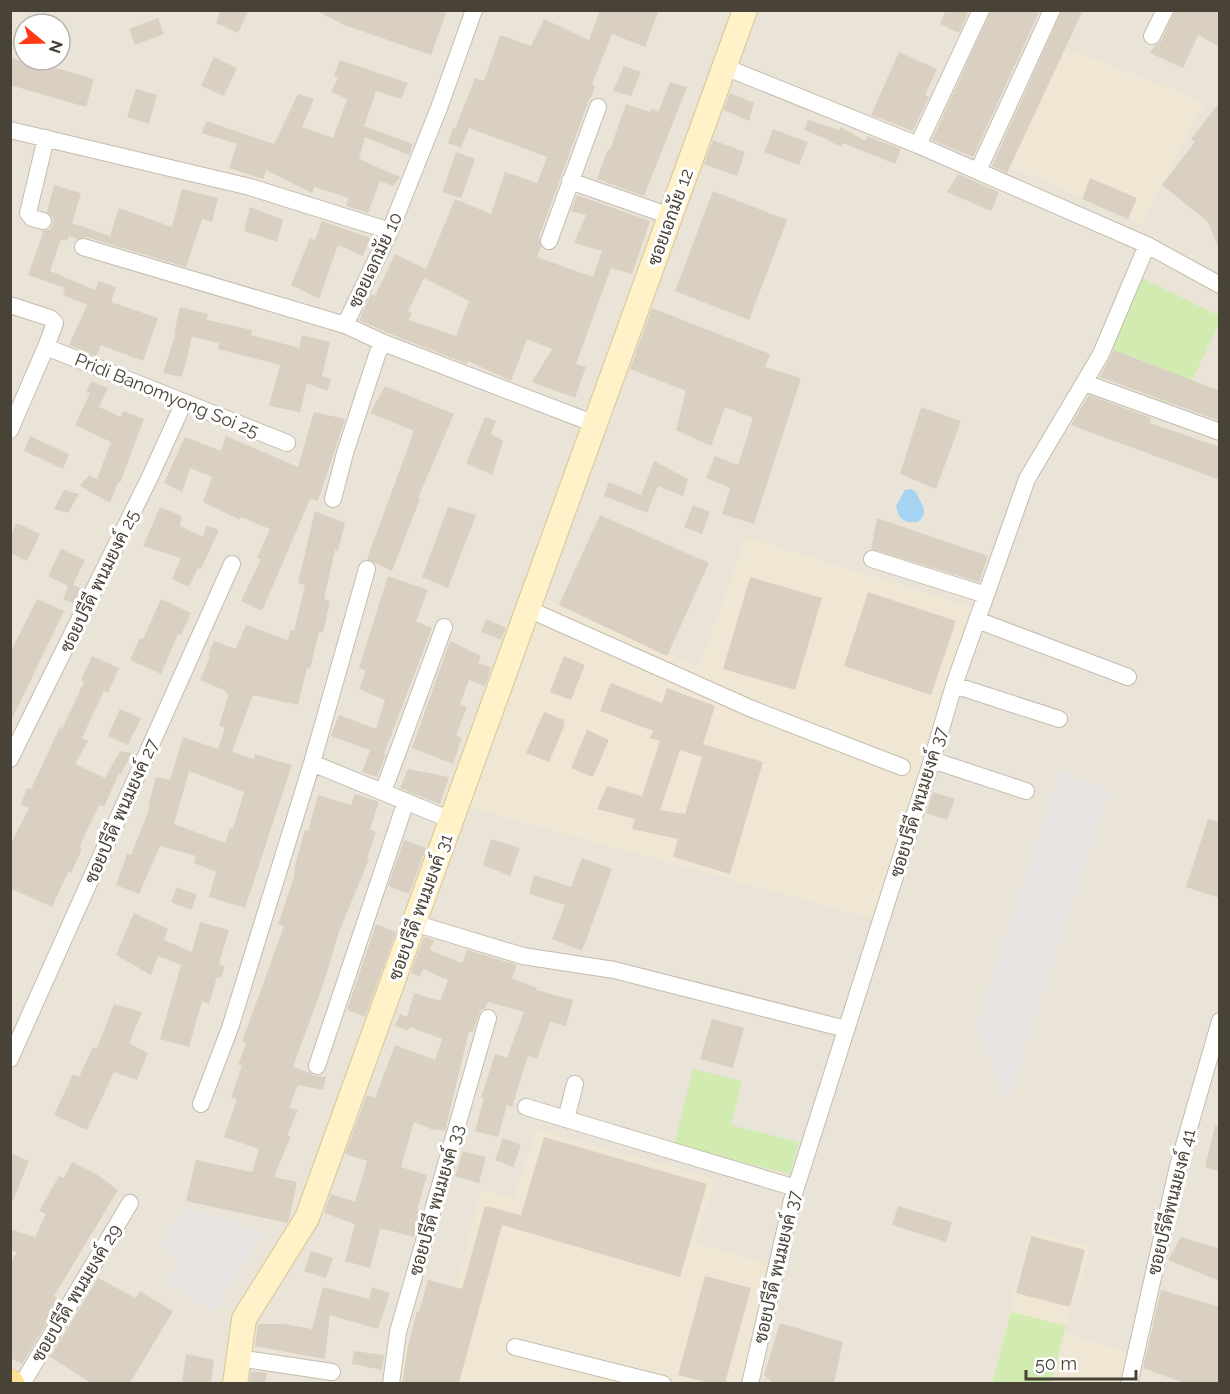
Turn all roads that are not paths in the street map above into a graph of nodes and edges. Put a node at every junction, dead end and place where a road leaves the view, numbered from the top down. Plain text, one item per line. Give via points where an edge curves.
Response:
1 (474, 10) edge
2 (745, 10) edge
3 (981, 10) edge
4 (1052, 10) edge
5 (1165, 10) edge
6 (1152, 36) dead end
7 (725, 67) junction
8 (598, 107) dead end
9 (10, 130) edge
10 (46, 138) junction
11 (918, 145) junction
12 (978, 171) junction
13 (570, 182) junction
14 (670, 216) junction
15 (43, 221) dead end
16 (390, 231) junction
17 (549, 241) dead end
18 (1147, 245) junction
19 (83, 247) dead end
20 (1220, 285) edge
21 (10, 305) edge
22 (345, 325) junction
23 (384, 343) junction
24 (46, 347) junction
25 (1085, 383) junction
26 (184, 402) junction
27 (595, 423) junction
28 (10, 430) edge
29 (1220, 432) edge
30 (287, 443) dead end
31 (333, 499) dead end
32 (872, 560) dead end
33 (232, 564) dead end
34 (367, 569) dead end
35 (986, 595) junction
36 (528, 609) junction
37 (977, 620) junction
38 (444, 627) dead end
39 (1128, 677) dead end
40 (954, 685) junction
41 (1059, 719) dead end
42 (10, 759) edge
43 (932, 760) junction
44 (312, 763) junction
45 (902, 768) dead end
46 (1026, 791) dead end
47 (383, 792) junction
48 (406, 801) junction
49 (451, 820) junction
50 (414, 923) junction
51 (488, 1018) dead end
52 (1220, 1021) edge
53 (846, 1029) junction
54 (10, 1059) edge
55 (317, 1066) dead end
56 (575, 1084) dead end
57 (201, 1104) dead end
58 (526, 1107) dead end
59 (566, 1119) junction
60 (796, 1188) junction
61 (130, 1203) dead end
62 (515, 1347) dead end
63 (238, 1358) junction
64 (332, 1372) dead end
65 (22, 1383) edge
66 (235, 1383) edge
67 (391, 1383) edge
68 (663, 1383) edge
69 (750, 1383) edge
70 (1129, 1383) edge

1 - 16 street, ซอยเอกมัย 10 via 440,108
2 - 7 street, ซอยเอกมัย 12
3 - 11 street
4 - 12 street
5 - 6 street
7 - 11 street
7 - 14 street, ซอยเอกมัย 12
8 - 13 street
9 - 10 street
10 - 15 street via 28,213
10 - 16 street via 250,187
11 - 12 street
12 - 18 street
13 - 14 street
13 - 17 street
14 - 27 street, ซอยเอกมัย 12
16 - 22 street, ซอยเอกมัย 10
18 - 20 street
18 - 25 street, ซอยปรีดี พนมยงค์ 37 via 1107,342
19 - 22 street
21 - 24 street via 54,320
22 - 23 street, ซอยเอกมัย 10
23 - 27 street, ซอยเอกมัย 10
23 - 31 street
24 - 26 street, Pridi Banomyong Soi 25
24 - 28 street
25 - 29 street
25 - 35 street, ซอยปรีดี พนมยงค์ 37 via 1027,479
26 - 30 street, Pridi Banomyong Soi 25
26 - 42 street, ซอยปรีดี พนมยงค์ 25
27 - 36 street, ซอยปรีดี พนมยงค์ 31
32 - 35 street
33 - 54 street, ซอยปรีดี พนมยงค์ 27
34 - 44 street
35 - 37 street, ซอยปรีดี พนมยงค์ 37
36 - 45 street via 752,709
36 - 49 street, ซอยปรีดี พนมยงค์ 31
37 - 39 street
37 - 40 street, ซอยปรีดี พนมยงค์ 37
38 - 47 street
40 - 41 street
40 - 43 street, ซอยปรีดี พนมยงค์ 37
43 - 46 street
43 - 53 street, ซอยปรีดี พนมยงค์ 37
44 - 47 street
44 - 57 street via 230,1028
47 - 48 street
48 - 49 street
48 - 55 street
49 - 50 street, ซอยปรีดี พนมยงค์ 31
50 - 53 street via 523,956 614,970
50 - 63 street, ซอยปรีดี พนมยงค์ 31 via 307,1218 244,1318
51 - 67 street, ซอยปรีดี พนมยงค์ 33 via 398,1332
52 - 70 street, ซอยปรีดีพนมยงค์ 41 via 1178,1166
53 - 60 street, ซอยปรีดี พนมยงค์ 37
56 - 59 street
58 - 59 street
59 - 60 street
60 - 69 street, ซอยปรีดี พนมยงค์ 37
61 - 65 street, ซอยปรีดี พนมยงค์ 29
62 - 68 street
63 - 64 street
63 - 66 street, ซอยปรีดี พนมยงค์ 31

